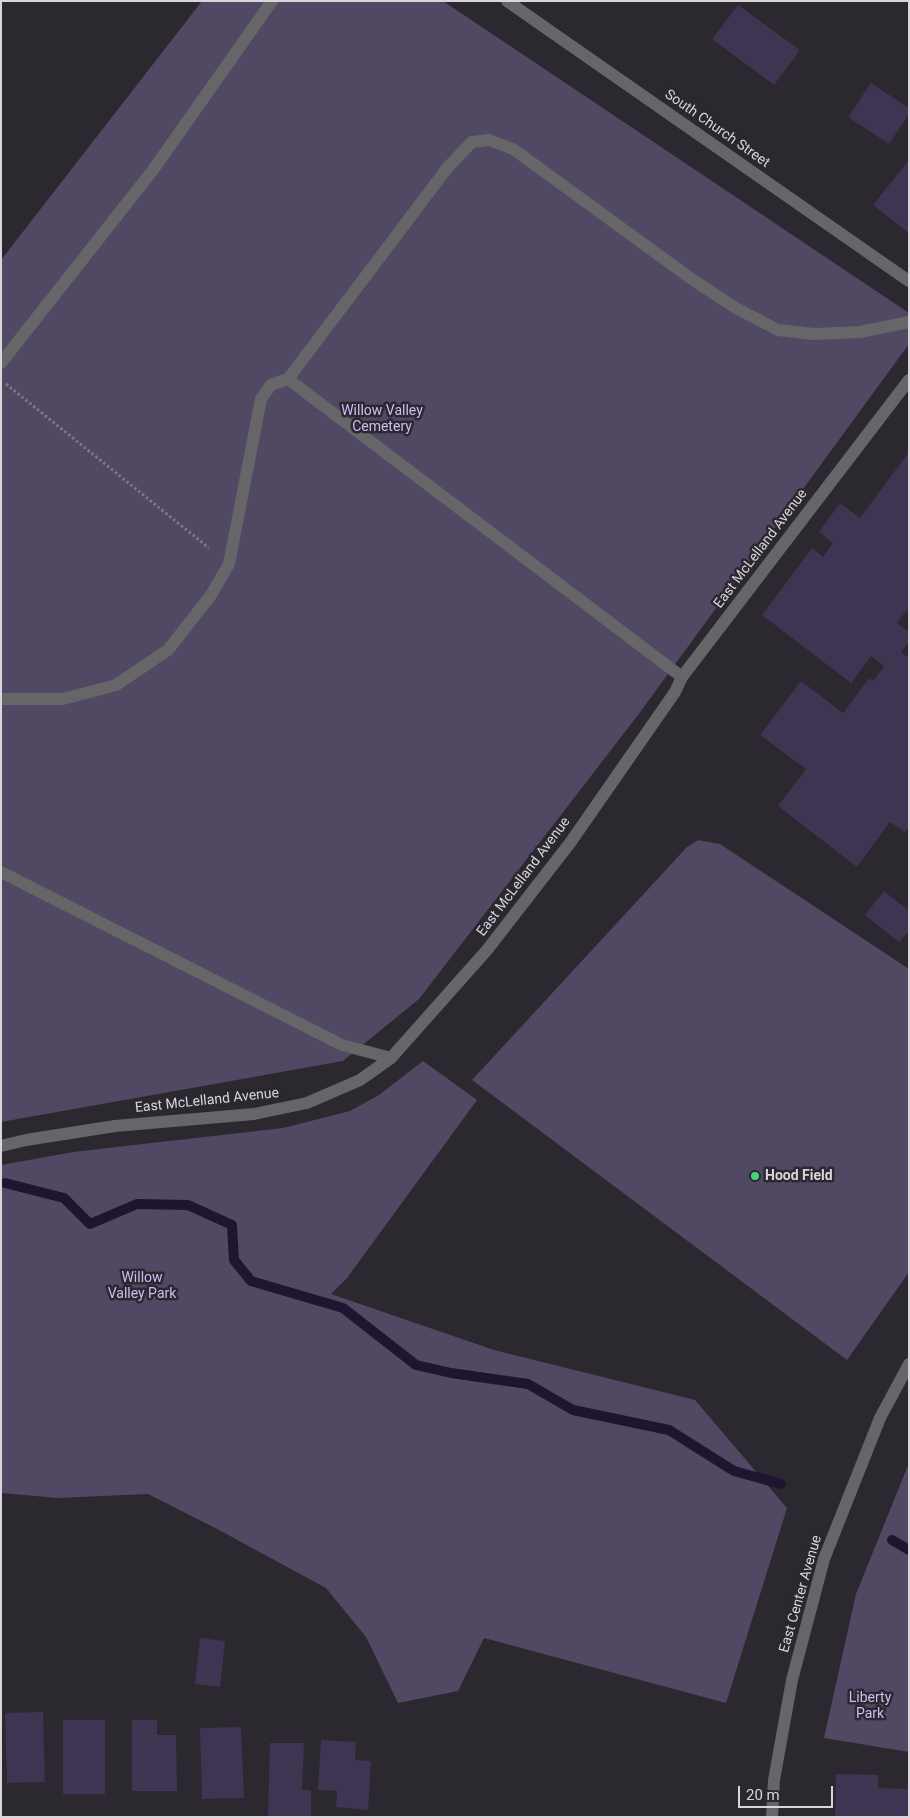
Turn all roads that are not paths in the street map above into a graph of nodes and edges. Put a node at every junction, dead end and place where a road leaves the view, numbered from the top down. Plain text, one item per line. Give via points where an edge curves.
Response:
1 (272, 1) edge
2 (507, 1) edge
3 (909, 282) edge
4 (909, 322) edge
5 (1, 363) edge
6 (288, 379) junction
7 (909, 380) edge
8 (682, 677) junction
9 (1, 699) edge
10 (1, 872) edge
11 (391, 1058) junction
12 (1, 1146) edge
13 (909, 1364) edge
14 (772, 1817) edge

1 - 5 street via 153,170
2 - 3 street, South Church Street
4 - 6 street via 860,332 814,334 778,330 700,285 513,149 490,140 472,142 448,167
6 - 8 street
6 - 9 street via 271,385 261,399 228,564 211,595 168,650 116,686 63,699
7 - 8 street, East McLelland Avenue
8 - 11 street, East McLelland Avenue via 675,692 570,843 487,950
10 - 11 street via 342,1045
11 - 12 street, East McLelland Avenue via 360,1080 307,1104 254,1114 115,1126
13 - 14 street, East Center Avenue via 880,1418 824,1559 792,1680 774,1780

